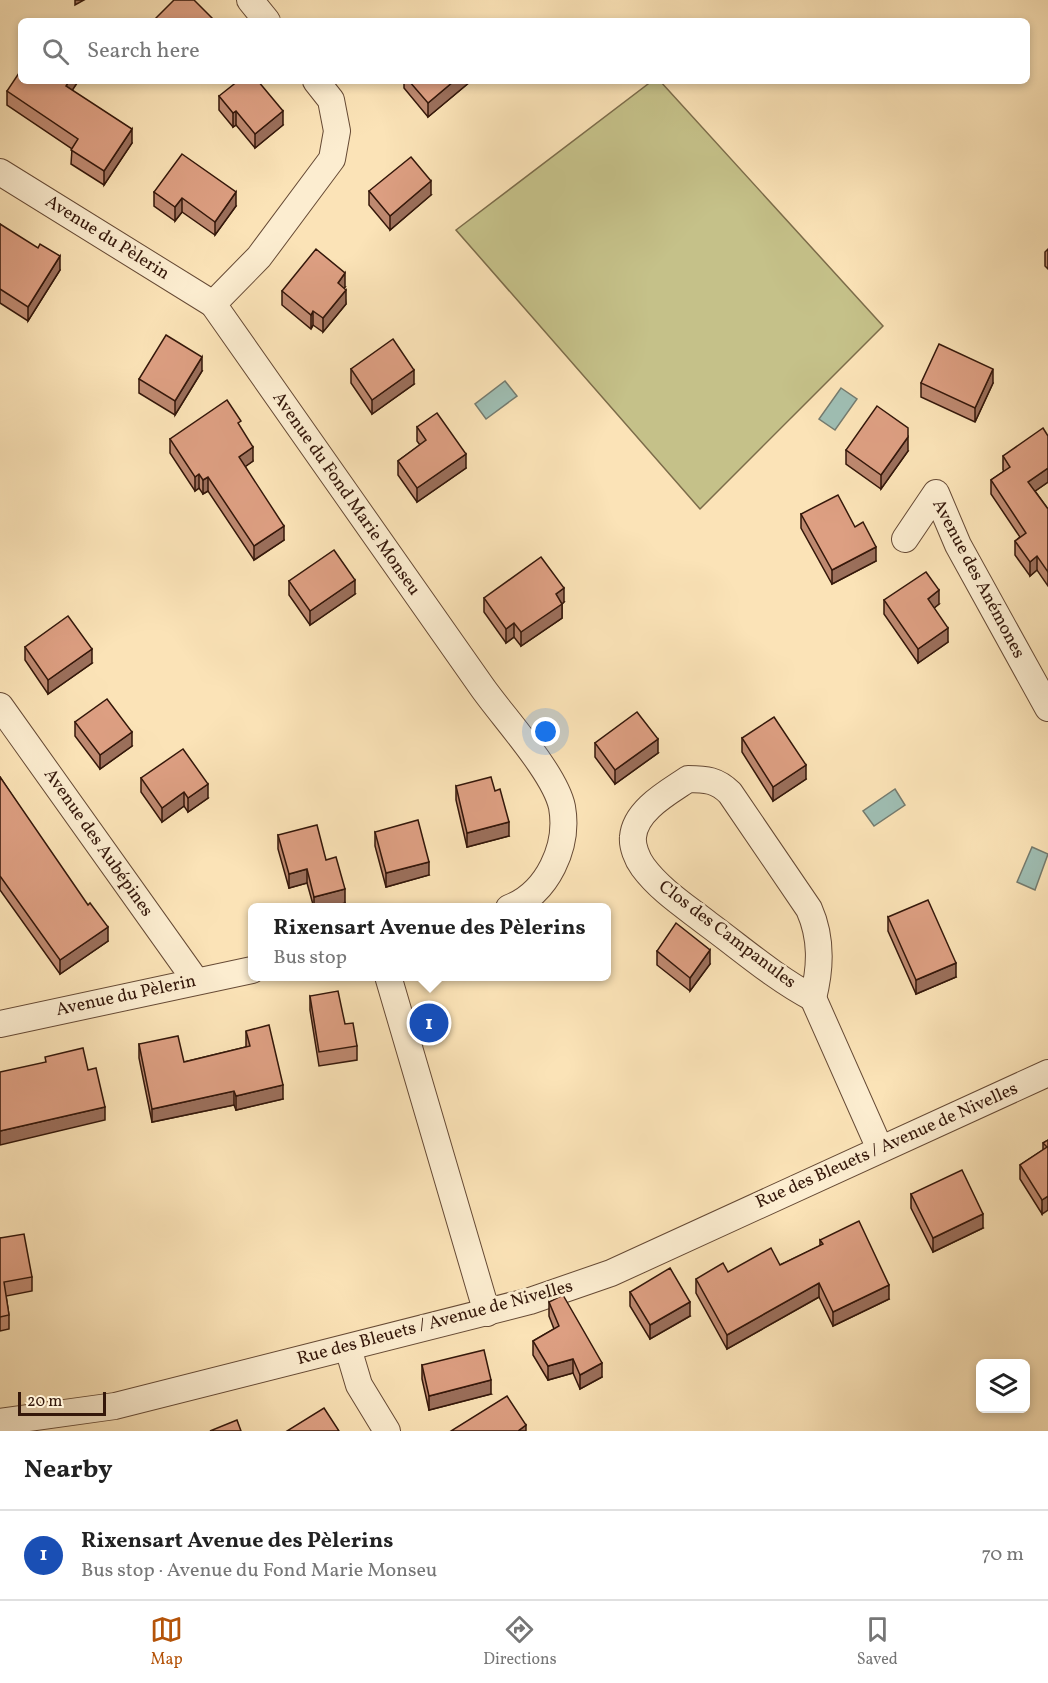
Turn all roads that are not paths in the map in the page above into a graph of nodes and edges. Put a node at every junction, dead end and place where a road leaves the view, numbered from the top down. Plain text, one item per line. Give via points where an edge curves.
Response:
1 (250, 0) edge
2 (265, 18) edge
3 (318, 84) edge
4 (0, 172) edge
5 (213, 304) junction
6 (905, 539) dead end
7 (0, 706) edge
8 (1048, 708) edge
9 (521, 903) edge
10 (248, 971) edge
11 (196, 981) junction
12 (389, 981) edge
13 (813, 998) junction
14 (0, 1024) edge
15 (1048, 1073) edge
16 (880, 1149) junction
17 (487, 1312) junction
18 (348, 1348) junction
19 (0, 1422) edge
20 (387, 1431) edge

1 - 2 street
3 - 5 street via 331,100 337,131 332,159 259,257
4 - 5 street, Avenue du Pèlerin
5 - 9 street, Avenue du Fond Marie Monseu via 551,780 562,807 562,840 556,861 540,886
6 - 8 street, Avenue des Anémones via 936,493 958,545
7 - 11 street, Avenue des Aubépines
10 - 11 street, Avenue du Pèlerin
11 - 14 street, Avenue du Pèlerin
12 - 17 street
13 - 13 street, Clos des Campanules via 818,930 809,909 730,793 721,784 707,779 688,779 638,822 633,836 641,865 660,886 749,956
13 - 16 street, Clos des Campanules
15 - 16 street, Rue des Bleuets / Avenue de Nivelles
16 - 17 street, Rue des Bleuets / Avenue de Nivelles via 610,1273
17 - 18 street, Rue des Bleuets / Avenue de Nivelles
18 - 19 street, Rue des Bleuets / Avenue de Nivelles via 115,1406
18 - 20 street via 359,1385

